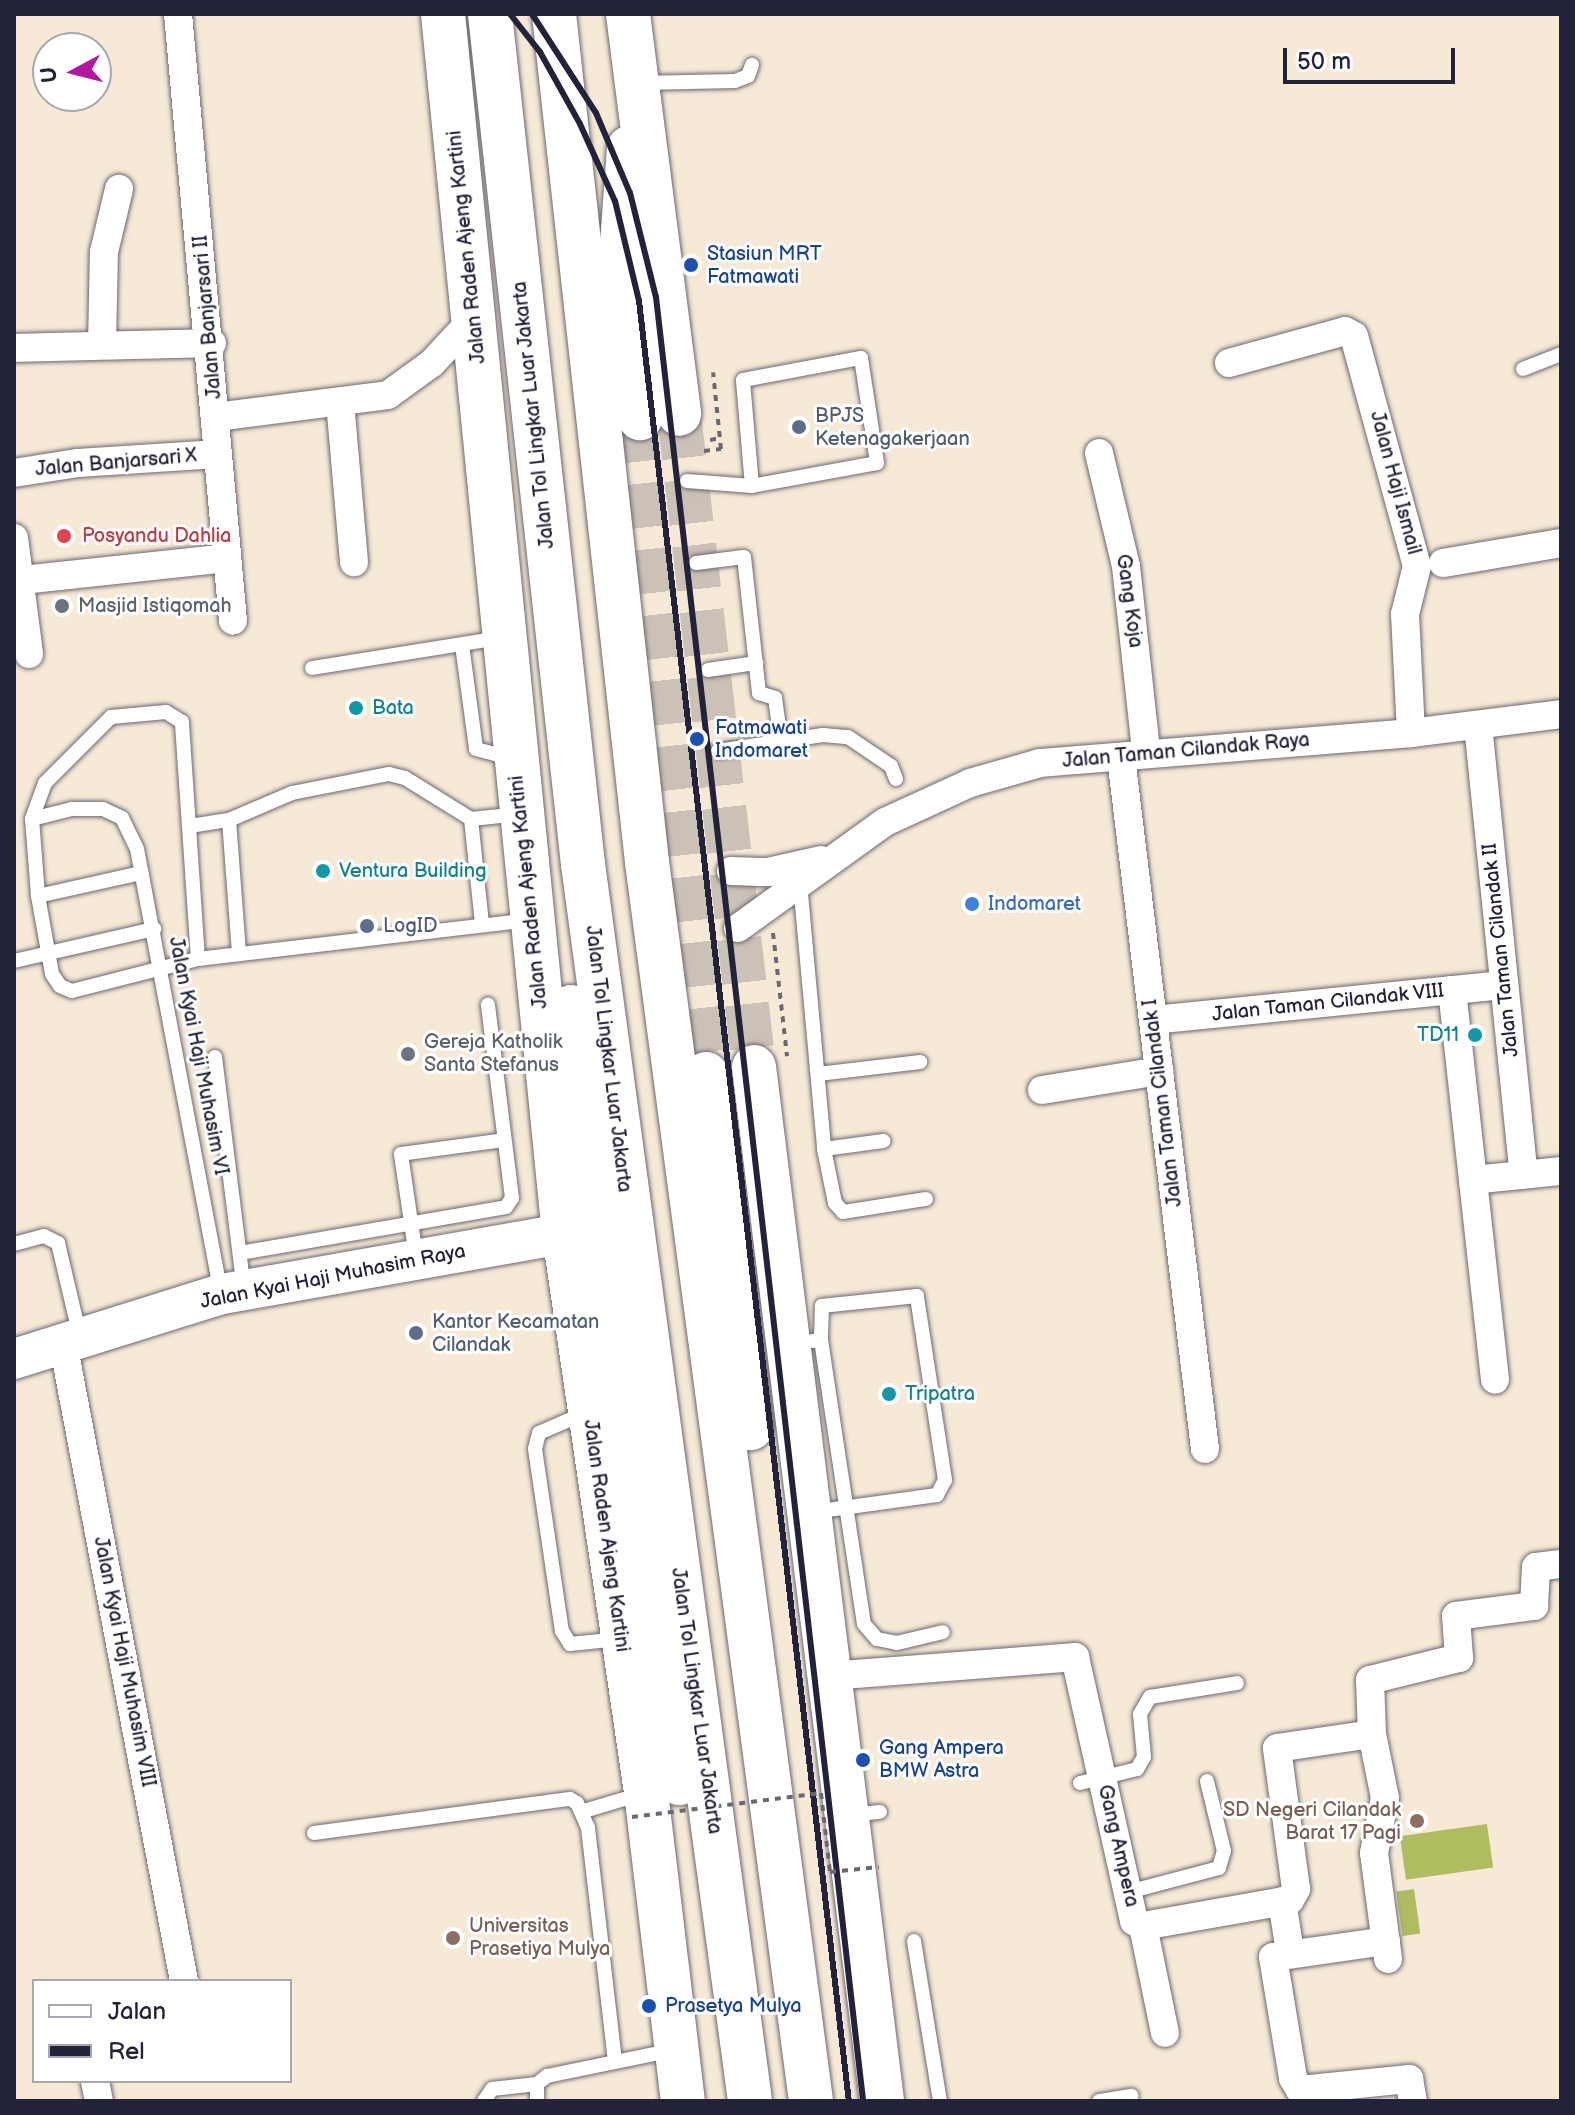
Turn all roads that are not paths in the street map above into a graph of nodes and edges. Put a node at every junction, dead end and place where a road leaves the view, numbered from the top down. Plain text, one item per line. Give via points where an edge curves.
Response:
1 (178, 14) edge
2 (443, 14) edge
3 (463, 14) edge
4 (490, 14) edge
5 (554, 14) edge
6 (579, 14) edge
7 (628, 14) edge
8 (752, 65) dead end
9 (636, 91) junction
10 (119, 189) dead end
11 (469, 265) junction
12 (622, 305) junction
13 (476, 335) junction
14 (212, 343) junction
15 (102, 345) junction
16 (14, 348) edge
17 (1561, 354) edge
18 (1229, 363) dead end
19 (1523, 369) dead end
20 (340, 402) junction
21 (216, 417) junction
22 (1099, 453) dead end
23 (218, 454) junction
24 (14, 473) edge
25 (687, 481) dead end
26 (752, 486) junction
27 (14, 538) edge
28 (1561, 543) edge
29 (227, 558) junction
30 (354, 562) dead end
31 (696, 563) dead end
32 (1443, 563) dead end
33 (22, 580) junction
34 (233, 621) dead end
35 (482, 642) junction
36 (29, 654) dead end
37 (756, 663) junction
38 (312, 668) dead end
39 (708, 670) dead end
40 (1561, 714) edge
41 (1478, 725) junction
42 (1411, 733) junction
43 (781, 741) junction
44 (718, 751) dead end
45 (1133, 754) junction
46 (896, 779) dead end
47 (518, 789) junction
48 (32, 819) junction
49 (471, 819) junction
50 (189, 820) junction
51 (229, 820) junction
52 (832, 857) junction
53 (731, 871) dead end
54 (141, 873) junction
55 (800, 883) junction
56 (38, 896) junction
57 (533, 920) junction
58 (482, 923) junction
59 (738, 928) dead end
60 (154, 929) junction
61 (239, 953) junction
62 (48, 954) junction
63 (198, 959) junction
64 (14, 961) edge
65 (163, 967) junction
66 (1504, 985) junction
67 (1452, 990) junction
68 (488, 1004) dead end
69 (1153, 1020) junction
70 (215, 1057) dead end
71 (920, 1062) dead end
72 (1159, 1071) junction
73 (818, 1074) junction
74 (1042, 1090) dead end
75 (504, 1140) junction
76 (883, 1141) dead end
77 (824, 1149) junction
78 (1561, 1171) edge
79 (1524, 1175) junction
80 (1473, 1180) junction
81 (926, 1199) dead end
82 (564, 1234) junction
83 (413, 1242) junction
84 (14, 1244) edge
85 (235, 1278) junction
86 (72, 1341) junction
87 (805, 1342) junction
88 (14, 1359) edge
89 (1495, 1380) dead end
90 (589, 1411) junction
91 (1205, 1449) dead end
92 (826, 1510) junction
93 (1561, 1564) edge
94 (943, 1632) dead end
95 (619, 1639) junction
96 (830, 1676) junction
97 (1237, 1683) dead end
98 (1372, 1734) junction
99 (1091, 1781) junction
100 (1207, 1781) dead end
101 (639, 1805) junction
102 (584, 1811) junction
103 (314, 1833) dead end
104 (1128, 1892) junction
105 (1282, 1901) junction
106 (1143, 1926) junction
107 (914, 1941) dead end
108 (1290, 1952) junction
109 (184, 1979) edge
110 (1165, 2033) dead end
111 (676, 2050) junction
112 (615, 2061) junction
113 (537, 2084) junction
114 (749, 2093) edge
115 (1132, 2096) dead end
116 (484, 2101) edge
117 (537, 2101) edge
118 (683, 2101) edge
119 (811, 2101) edge
120 (834, 2101) edge
121 (882, 2101) edge
122 (940, 2101) edge
123 (1099, 2101) edge
124 (1413, 2101) edge

1 - 14 street, Jalan Banjarsari II
2 - 11 highway, Jalan Raden Ajeng Kartini
3 - 11 highway
4 - 114 highway, Jalan Tol Lingkar Luar Jakarta via 583,864
5 - 119 highway via 647,862
6 - 12 highway via 599,221
7 - 9 highway
8 - 9 lane via 748,76 735,81
9 - 12 highway
9 - 12 highway via 666,422
10 - 15 street via 104,252
11 - 13 highway, Jalan Raden Ajeng Kartini
13 - 20 street via 403,388
13 - 35 highway, Jalan Raden Ajeng Kartini
13 - 114 highway via 511,496 593,1187 662,1693 699,1883
14 - 15 street
14 - 21 street, Jalan Banjarsari II
15 - 16 street
17 - 19 lane
18 - 42 street, Jalan Haji Ismail via 1349,332 1382,429 1417,566 1405,614
20 - 21 street
20 - 30 street
21 - 23 street, Jalan Banjarsari II
22 - 45 street, Gang Koja via 1126,566
23 - 24 street, Jalan Banjarsari X via 78,463
23 - 29 street, Jalan Banjarsari II
25 - 26 lane
26 - 26 lane via 743,380 861,358 877,463
27 - 33 street
28 - 32 street
29 - 33 street
29 - 34 street, Jalan Banjarsari II
31 - 37 lane via 744,557
33 - 36 street
35 - 38 lane
35 - 47 highway, Jalan Raden Ajeng Kartini
37 - 39 lane
37 - 43 lane via 759,693 775,698
40 - 41 street, Jalan Taman Cilandak Raya
41 - 42 street, Jalan Taman Cilandak Raya
41 - 66 street, Jalan Taman Cilandak II
42 - 45 street, Jalan Taman Cilandak Raya
43 - 44 lane
43 - 46 lane via 848,737 891,766
45 - 52 street, Jalan Taman Cilandak Raya via 1040,763 970,783 885,822
45 - 69 street, Jalan Taman Cilandak I
47 - 49 lane
47 - 57 highway, Jalan Raden Ajeng Kartini
48 - 50 lane via 45,783 111,717 166,712 182,722
48 - 54 lane via 72,809 103,809 122,818
48 - 56 lane
49 - 51 lane via 405,778 389,774 292,793
49 - 58 lane
50 - 51 lane
50 - 63 lane
51 - 61 lane
52 - 53 street, Jalan Taman Cilandak Raya via 768,872
52 - 55 street, Jalan Taman Cilandak Raya
54 - 56 lane
54 - 60 lane
55 - 59 street, Jalan Taman Cilandak Raya
55 - 73 lane
56 - 62 lane
57 - 58 lane
57 - 82 highway, Jalan Raden Ajeng Kartini
58 - 61 lane
60 - 62 lane, Jalan Kyai Haji Muhasim VI
60 - 65 lane, Jalan Kyai Haji Muhasim VI
61 - 63 lane
62 - 64 lane, Jalan Kyai Haji Muhasim VI
62 - 65 lane via 52,974 72,991
63 - 65 lane
65 - 85 lane, Jalan Kyai Haji Muhasim VI
66 - 67 street, Jalan Taman Cilandak VIII
66 - 79 street, Jalan Taman Cilandak II
67 - 69 street, Jalan Taman Cilandak VIII
67 - 80 street
68 - 75 lane
69 - 72 street, Jalan Taman Cilandak I
70 - 85 lane
71 - 73 lane
72 - 74 street
72 - 91 street, Jalan Taman Cilandak I
73 - 77 lane
75 - 83 lane via 512,1198 506,1207
75 - 83 lane via 401,1154
76 - 77 lane
77 - 81 lane via 835,1203 843,1212
78 - 79 street
79 - 80 street
80 - 89 street
82 - 83 street, Jalan Kyai Haji Muhasim Raya
82 - 90 highway, Jalan Raden Ajeng Kartini
83 - 85 street, Jalan Kyai Haji Muhasim Raya
84 - 86 lane via 44,1236 58,1243
85 - 86 street, Jalan Kyai Haji Muhasim Raya
86 - 88 street, Jalan Kyai Haji Muhasim Raya
86 - 109 street, Jalan Kyai Haji Muhasim VIII
87 - 92 highway
87 - 92 lane via 822,1306 911,1293 919,1300 945,1480 937,1495
87 - 120 highway via 740,1066 727,1227
90 - 95 highway, Jalan Raden Ajeng Kartini
90 - 95 lane via 539,1433 535,1449 562,1631 570,1644
92 - 94 lane via 864,1624 877,1639 897,1643
92 - 96 highway
93 - 98 street via 1536,1567 1534,1606 1456,1616 1459,1658 1370,1680
95 - 101 highway, Jalan Raden Ajeng Kartini
96 - 99 street, Gang Ampera via 1075,1657
96 - 121 highway via 863,1814
97 - 99 lane via 1150,1697 1140,1714 1144,1757 1137,1769
98 - 105 street via 1277,1748 1296,1889 1290,1900
98 - 108 street via 1385,1798 1374,1853 1387,1950
99 - 104 street, Gang Ampera
100 - 104 lane via 1224,1851 1219,1868
101 - 102 lane
101 - 111 highway, Jalan Raden Ajeng Kartini
102 - 103 lane via 570,1799
102 - 112 lane
104 - 106 street, Gang Ampera via 1134,1921
105 - 106 street, Gang Ampera
105 - 108 street
106 - 110 street
107 - 122 lane
108 - 124 street via 1273,1957 1293,2078 1300,2090 1409,2079
111 - 112 lane
111 - 118 highway, Jalan Raden Ajeng Kartini
112 - 113 lane via 547,2076
113 - 116 lane via 492,2089
113 - 117 lane
115 - 123 lane

